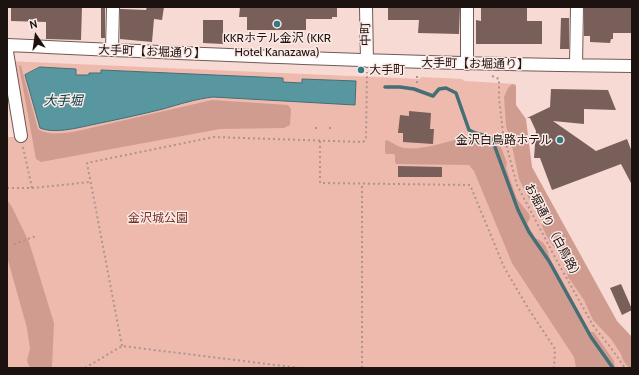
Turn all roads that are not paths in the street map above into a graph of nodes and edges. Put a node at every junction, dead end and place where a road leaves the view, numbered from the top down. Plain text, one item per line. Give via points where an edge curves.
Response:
1 (113, 7) edge
2 (366, 7) edge
3 (467, 7) edge
4 (577, 7) edge
5 (7, 45) edge
6 (112, 50) junction
7 (8, 57) edge
8 (367, 61) junction
9 (467, 64) junction
10 (576, 65) junction
11 (632, 66) edge
12 (21, 136) road end

1 - 6 street
2 - 8 street, 中町
3 - 9 street
4 - 10 street
5 - 6 street, 大手町【お堀通り】
6 - 8 street, 大手町【お堀通り】
7 - 12 street
8 - 9 street, 大手町【お堀通り】
9 - 10 street, 大手町【お堀通り】
10 - 11 street, 大手町【お堀通り】

